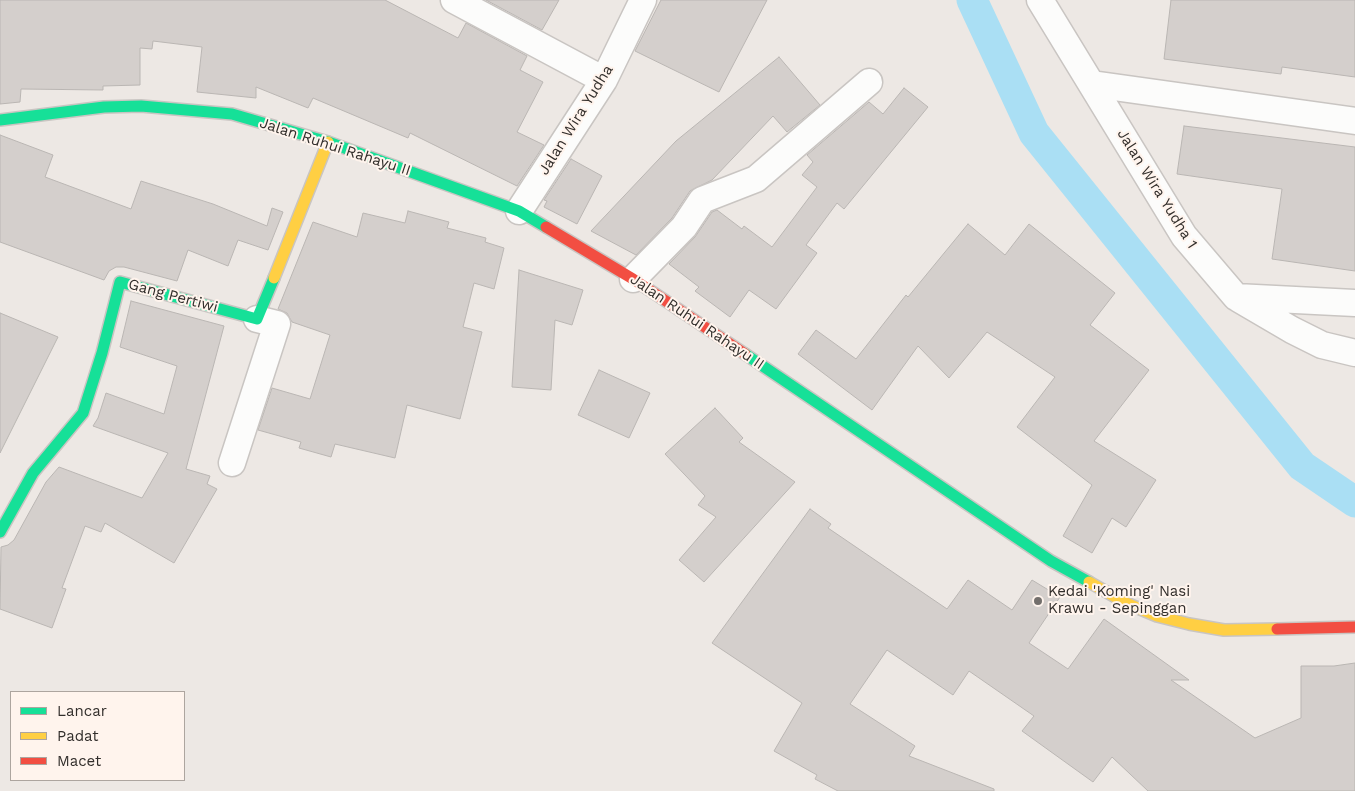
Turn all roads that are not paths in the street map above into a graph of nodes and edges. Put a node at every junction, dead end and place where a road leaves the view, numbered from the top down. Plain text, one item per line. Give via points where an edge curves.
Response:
1 (454, 0) edge
2 (643, 0) edge
3 (1040, 0) edge
4 (604, 80) junction
5 (869, 82) dead end
6 (1092, 84) junction
7 (0, 120) edge
8 (1355, 121) edge
9 (328, 142) junction
10 (519, 211) junction
11 (632, 279) junction
12 (1236, 297) junction
13 (1355, 303) edge
14 (257, 318) junction
15 (1355, 353) edge
16 (232, 463) dead end
17 (0, 532) edge
18 (1355, 627) edge

1 - 4 street
2 - 4 street, Jalan Wira Yudha
3 - 6 street, Jalan Wira Yudha 1
4 - 10 street, Jalan Wira Yudha
5 - 11 street via 756,179 702,200 684,227
6 - 8 street
6 - 12 street, Jalan Wira Yudha 1 via 1184,236
7 - 9 street, Jalan Ruhui Rahayu II via 104,107 190,109 232,114
9 - 10 street, Jalan Ruhui Rahayu II
9 - 14 street
10 - 11 street, Jalan Ruhui Rahayu II
11 - 18 street, Jalan Ruhui Rahayu II via 1051,561 1126,603 1157,616 1224,630
12 - 13 street
12 - 15 street, Jalan Wira Yudha 1 via 1322,345
14 - 16 street via 277,324
14 - 17 street, Gang Pertiwi via 120,282 83,412 33,473

